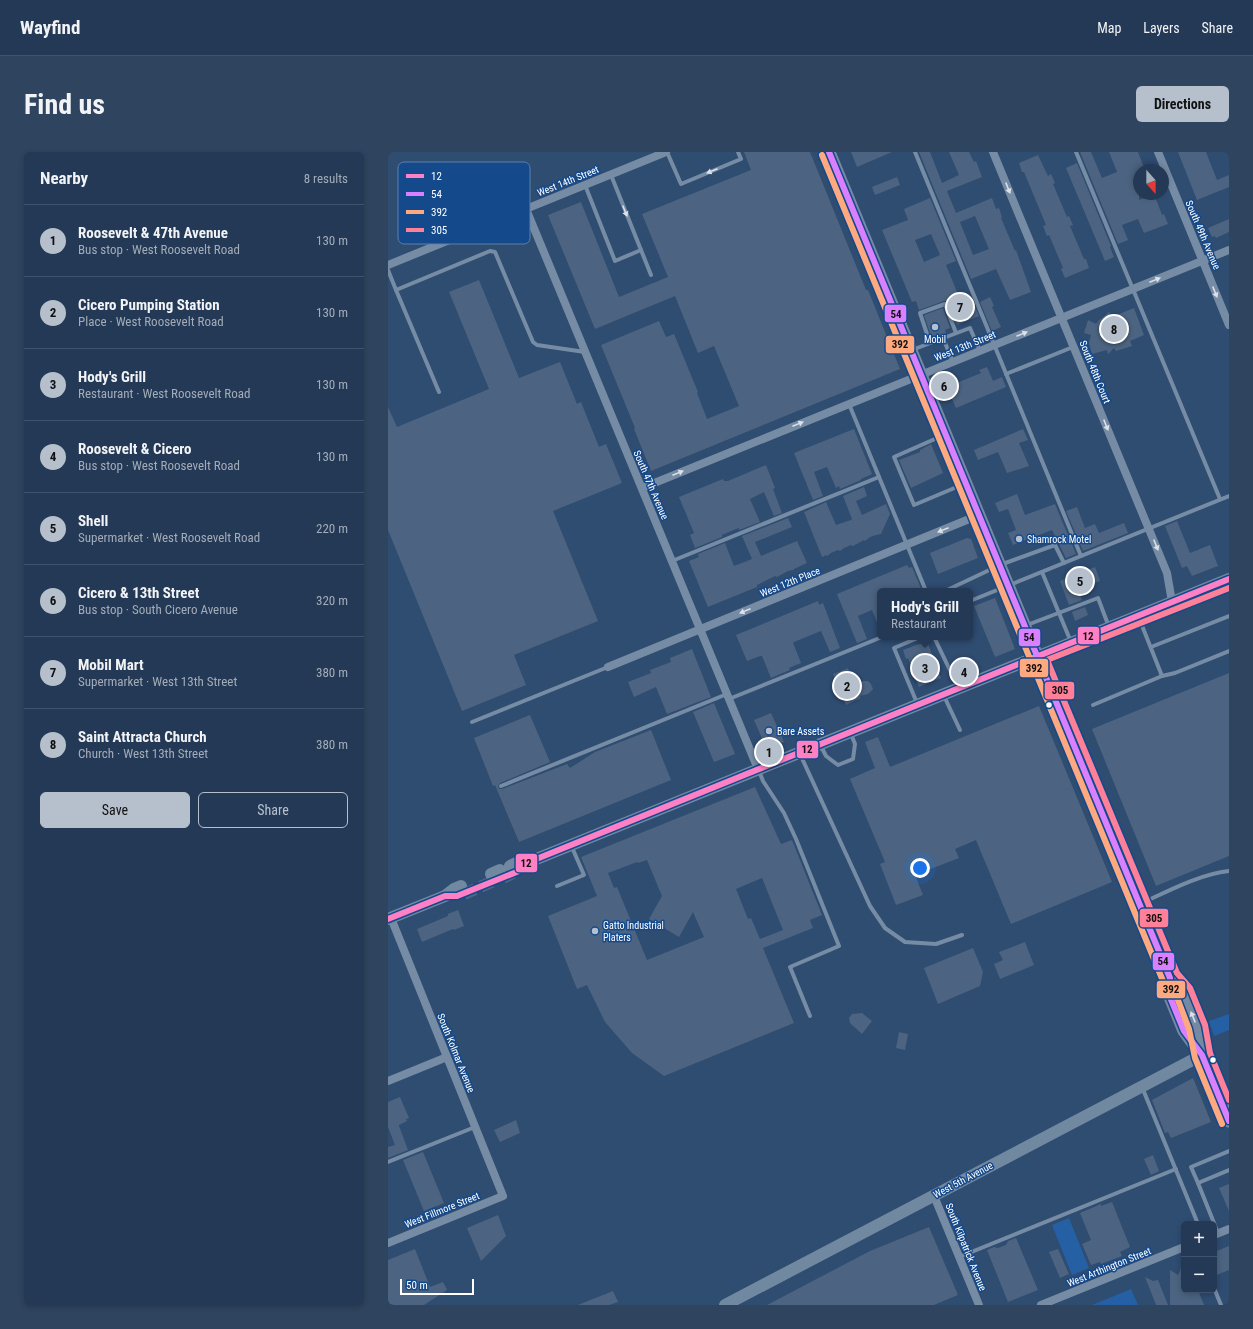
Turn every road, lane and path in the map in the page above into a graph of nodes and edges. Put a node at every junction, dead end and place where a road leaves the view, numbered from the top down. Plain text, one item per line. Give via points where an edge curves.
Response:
1 (667, 152) edge
2 (738, 152) edge
3 (829, 152) edge
4 (915, 152) edge
5 (993, 152) edge
6 (1076, 152) edge
7 (1158, 152) edge
8 (611, 174) junction
9 (585, 185) junction
10 (530, 207) edge
11 (530, 219) edge
12 (440, 244) edge
13 (641, 250) junction
14 (1229, 250) edge
15 (1202, 260) junction
16 (388, 265) edge
17 (388, 270) edge
18 (651, 275) dead end
19 (1133, 289) junction
20 (396, 290) junction
21 (1062, 318) junction
22 (1229, 325) edge
23 (956, 333) junction
24 (943, 338) junction
25 (930, 343) junction
26 (994, 345) junction
27 (1074, 347) junction
28 (911, 350) junction
29 (980, 351) junction
30 (585, 352) junction
31 (953, 362) junction
32 (1006, 374) junction
33 (921, 375) junction
34 (439, 392) dead end
35 (849, 404) junction
36 (946, 434) junction
37 (879, 477) junction
38 (966, 483) junction
39 (642, 488) junction
40 (1229, 496) edge
41 (1220, 499) junction
42 (979, 515) junction
43 (1149, 528) junction
44 (907, 545) junction
45 (1081, 556) junction
46 (672, 561) junction
47 (1064, 563) junction
48 (1000, 565) junction
49 (1042, 572) junction
50 (1229, 579) edge
51 (1008, 586) junction
52 (925, 588) edge
53 (950, 588) edge
54 (973, 600) edge
55 (1172, 602) junction
56 (1058, 613) junction
57 (1138, 616) junction
58 (1229, 616) edge
59 (1025, 626) junction
60 (1110, 627) junction
61 (701, 630) junction
62 (877, 639) edge
63 (913, 640) edge
64 (935, 640) edge
65 (1071, 643) junction
66 (1151, 647) junction
67 (1229, 651) edge
68 (1037, 656) junction
69 (608, 667) joint
70 (1162, 676) junction
71 (958, 688) junction
72 (943, 694) junction
73 (728, 696) junction
74 (918, 704) junction
75 (1093, 705) dead end
76 (472, 722) dead end
77 (960, 730) dead end
78 (850, 732) junction
79 (819, 744) junction
80 (799, 752) junction
81 (758, 769) junction
82 (501, 786) dead end
83 (571, 845) junction
84 (1229, 871) edge
85 (502, 874) tunnel mouth
86 (557, 886) dead end
87 (462, 890) tunnel mouth
88 (1140, 904) junction
89 (389, 919) edge
90 (962, 935) dead end
91 (810, 1016) dead end
92 (1202, 1055) junction
93 (447, 1057) junction
94 (388, 1081) edge
95 (1142, 1086) junction
96 (1229, 1121) edge
97 (475, 1127) junction
98 (1229, 1151) edge
99 (388, 1162) edge
100 (1176, 1169) junction
101 (1229, 1170) edge
102 (1198, 1183) junction
103 (503, 1196) joint
104 (934, 1196) junction
105 (1197, 1221) edge
106 (1211, 1221) edge
107 (1229, 1229) edge
108 (1217, 1234) edge
109 (388, 1243) edge
110 (1181, 1248) edge
111 (959, 1257) junction
112 (1216, 1293) edge
113 (732, 1303) edge
114 (979, 1305) edge
115 (1041, 1305) edge
116 (1221, 1305) edge

2 -> 1 lane via 741,159 681,184
1 - 8 street, West 14th Street
3 - 28 main road
4 - 26 lane
5 -> 21 street, South 48th Court
6 - 19 lane
7 - 15 street, South 49th Avenue
8 - 9 street, West 14th Street
8 -> 13 lane
9 - 10 street, West 14th Street
9 - 13 lane via 615,261
11 - 30 street, South 47th Avenue
12 - 16 street, West 14th Street
13 - 18 lane
14 - 15 street, West 13th Street
19 -> 15 street, West 13th Street
15 -> 22 street, South 49th Avenue
17 - 20 lane
19 - 21 street, West 13th Street
19 - 41 lane
20 - 30 lane via 490,251 495,252 533,342 537,345
20 - 34 lane
26 -> 21 street, West 13th Street
21 - 27 street, South 48th Court
23 - 24 lane
23 - 25 lane via 945,304 920,313
23 - 29 lane via 970,328
24 - 25 lane
24 - 31 lane
25 - 28 lane
26 - 29 street, West 13th Street
26 - 32 lane
27 - 32 lane
27 -> 43 street, South 48th Court
28 - 33 main road
29 - 31 street, West 13th Street
30 - 39 street, South 47th Avenue
31 - 33 street, West 13th Street
32 - 45 lane
33 - 35 street, West 13th Street
33 - 36 main road
35 - 37 lane
39 -> 35 street, West 13th Street
36 - 38 main road
36 - 38 lane via 894,457 914,505
37 - 44 lane
37 - 46 lane
38 - 42 main road
39 - 46 street, South 47th Avenue
40 - 41 lane
41 - 43 lane
42 -> 44 street, West 12th Place
42 - 48 main road
43 - 45 lane
43 -> 55 street, South 48th Court via 1167,573
44 - 52 lane
44 -> 61 street, West 12th Place
45 - 47 lane
46 - 61 street, South 47th Avenue
47 - 48 lane via 1055,545
47 - 49 lane
48 - 51 main road
48 - 53 lane
49 - 51 lane
49 - 56 lane
50 - 55 main road
51 - 54 lane
51 - 59 main road
55 - 57 main road
56 - 59 lane
56 - 60 lane via 1098,598
56 - 65 lane
57 - 60 main road
57 - 66 lane
58 - 66 lane
59 - 68 main road
60 - 65 main road
61 - 69 street, West 12th Place
61 - 73 street, South 47th Avenue
62 - 73 lane
63 - 74 lane via 894,648
64 - 71 lane
65 - 68 main road
66 - 70 lane
67 - 70 lane
68 - 71 main road
68 - 88 main road
69 - 76 lane
70 - 75 lane
71 - 72 main road
72 - 74 main road
72 - 77 lane
73 - 81 street, South 47th Avenue
73 - 82 lane
74 - 78 main road
78 - 79 main road
78 - 79 lane via 855,744 853,759 838,765 826,756
79 - 80 main road
80 - 81 main road
80 - 90 lane via 870,906 885,928 905,942 936,944
81 - 83 main road
81 - 91 lane via 796,839 839,946 790,967
83 - 85 main road via 524,864 519,871
83 - 86 lane via 584,875
84 - 88 lane via 1192,881
87 - 89 main road via 457,896 445,896
88 - 92 main road via 1170,978 1170,997 1178,1018 1184,1032
89 - 93 street, South Kolmar Avenue
92 - 95 main road, West 5th Avenue
92 - 96 main road
93 - 94 street
93 - 97 street, South Kolmar Avenue
95 - 100 lane
95 - 104 main road, West 5th Avenue
97 - 99 lane
97 - 103 street, South Kolmar Avenue
98 - 102 lane via 1191,1167
100 - 105 lane
100 - 111 lane
101 - 102 lane
102 - 106 lane
103 - 109 street, West Fillmore Street
104 - 111 street, South Kilpatrick Avenue
104 - 113 main road, West 5th Avenue
107 - 108 street
110 - 115 street, West Arthington Street
111 - 114 street, South Kilpatrick Avenue
112 - 116 lane

